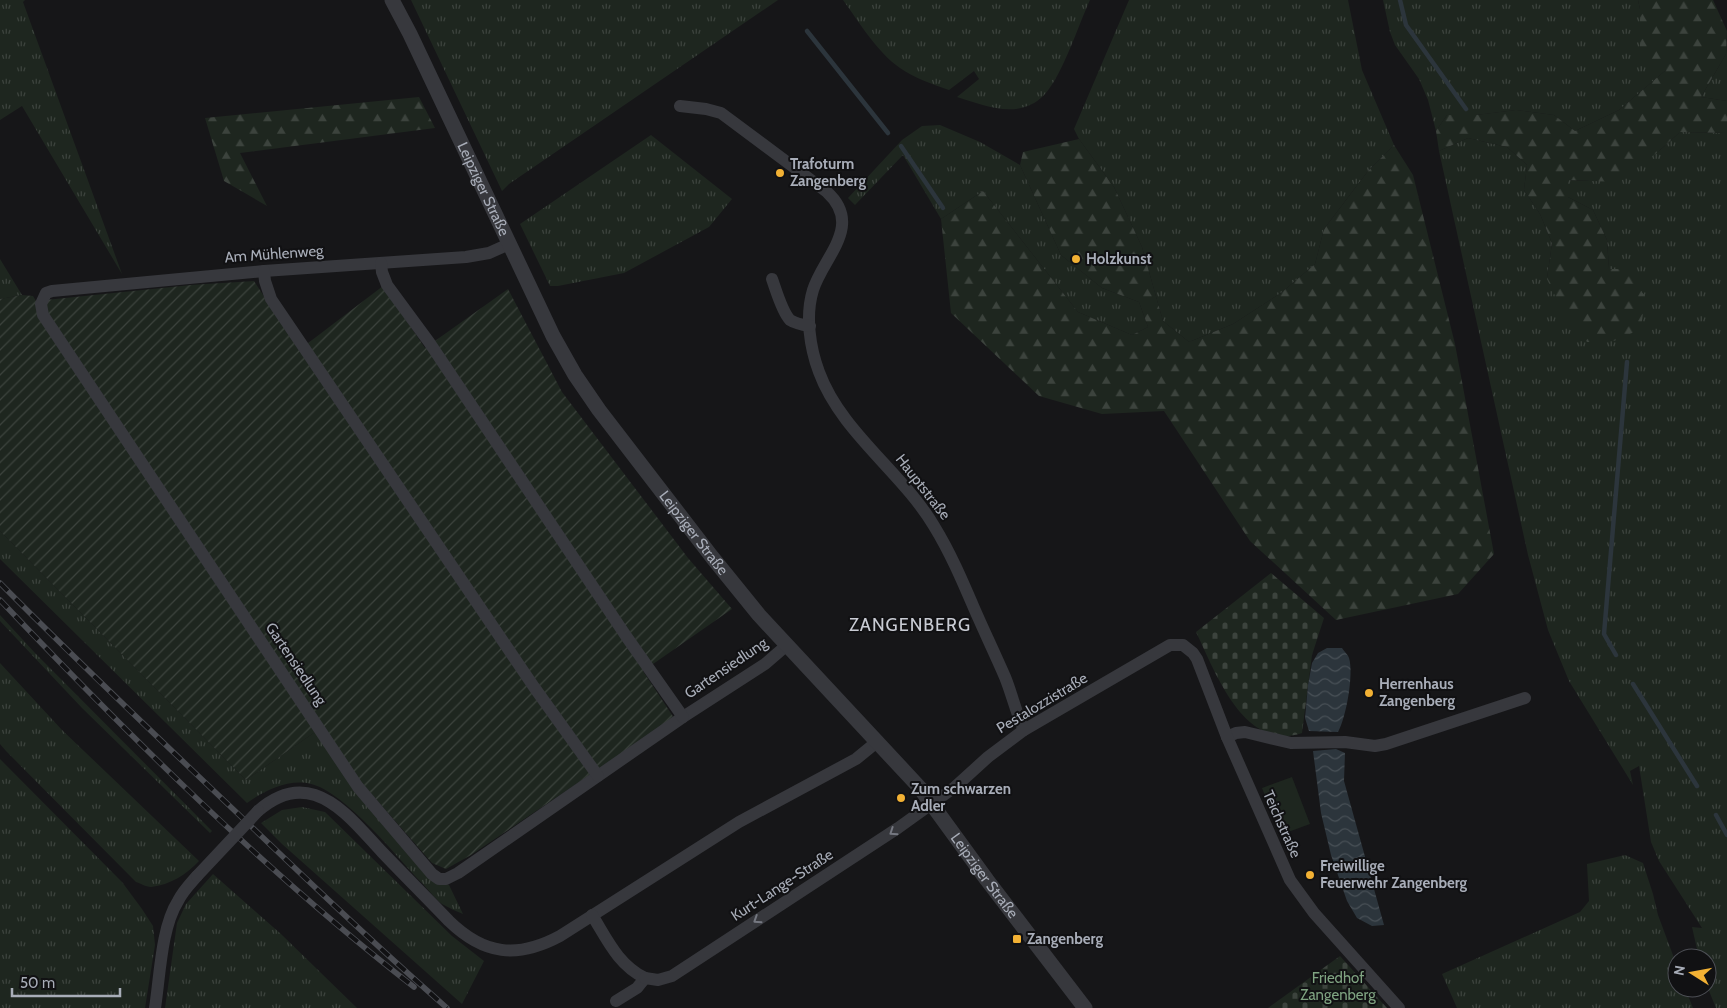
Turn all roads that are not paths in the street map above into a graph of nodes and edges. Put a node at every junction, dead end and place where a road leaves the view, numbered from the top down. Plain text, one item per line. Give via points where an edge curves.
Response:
1 (392, 0) edge
2 (680, 106) dead end
3 (509, 244) junction
4 (381, 263) junction
5 (264, 270) junction
6 (772, 279) dead end
7 (42, 298) joint
8 (810, 326) junction
9 (1176, 644) joint
10 (787, 645) junction
11 (1525, 698) dead end
12 (683, 718) junction
13 (1024, 730) junction
14 (1226, 737) junction
15 (878, 742) junction
16 (598, 776) junction
17 (933, 804) junction
18 (592, 915) junction
19 (644, 978) junction
20 (616, 1001) dead end
21 (155, 1008) edge
22 (1085, 1008) edge
23 (1399, 1008) edge

1 - 3 street, Leipziger Straße
2 - 8 street, Hauptstraße via 721,113 837,202 842,226 834,251 812,290
3 - 4 street, Am Mühlenweg via 482,255
3 - 10 street, Leipziger Straße via 560,349 586,392 717,564
4 - 5 street, Am Mühlenweg
4 - 12 street, Gartensiedlung via 387,284
5 - 7 street, Am Mühlenweg via 52,291
5 - 16 street via 271,299
6 - 8 street via 791,320
7 - 16 street, Gartensiedlung via 43,315 358,786 432,874 446,879 458,873
8 - 13 street, Hauptstraße via 812,349 830,395 861,437 916,499 942,539 1005,678
9 - 13 street, Pestalozzistraße
9 - 14 street, Teichstraße via 1189,648 1197,658
10 - 12 street, Gartensiedlung via 765,664
10 - 15 street, Leipziger Straße
11 - 14 street via 1375,746 1277,741 1245,732
12 - 16 street, Gartensiedlung
13 - 17 street, Pestalozzistraße
14 - 23 street, Teichstraße via 1293,885
15 - 17 street, Leipziger Straße
15 - 18 street via 856,759 739,822
17 -> 19 street, Kurt-Lange-Straße via 672,976 658,980
17 - 22 street, Leipziger Straße
18 - 19 street via 623,962
18 - 21 street, bridge via 549,942 526,950 505,951 486,946 467,937 449,921 351,820 322,798 308,793 290,793 271,800 258,811 177,901 165,939
19 - 20 street via 637,988

